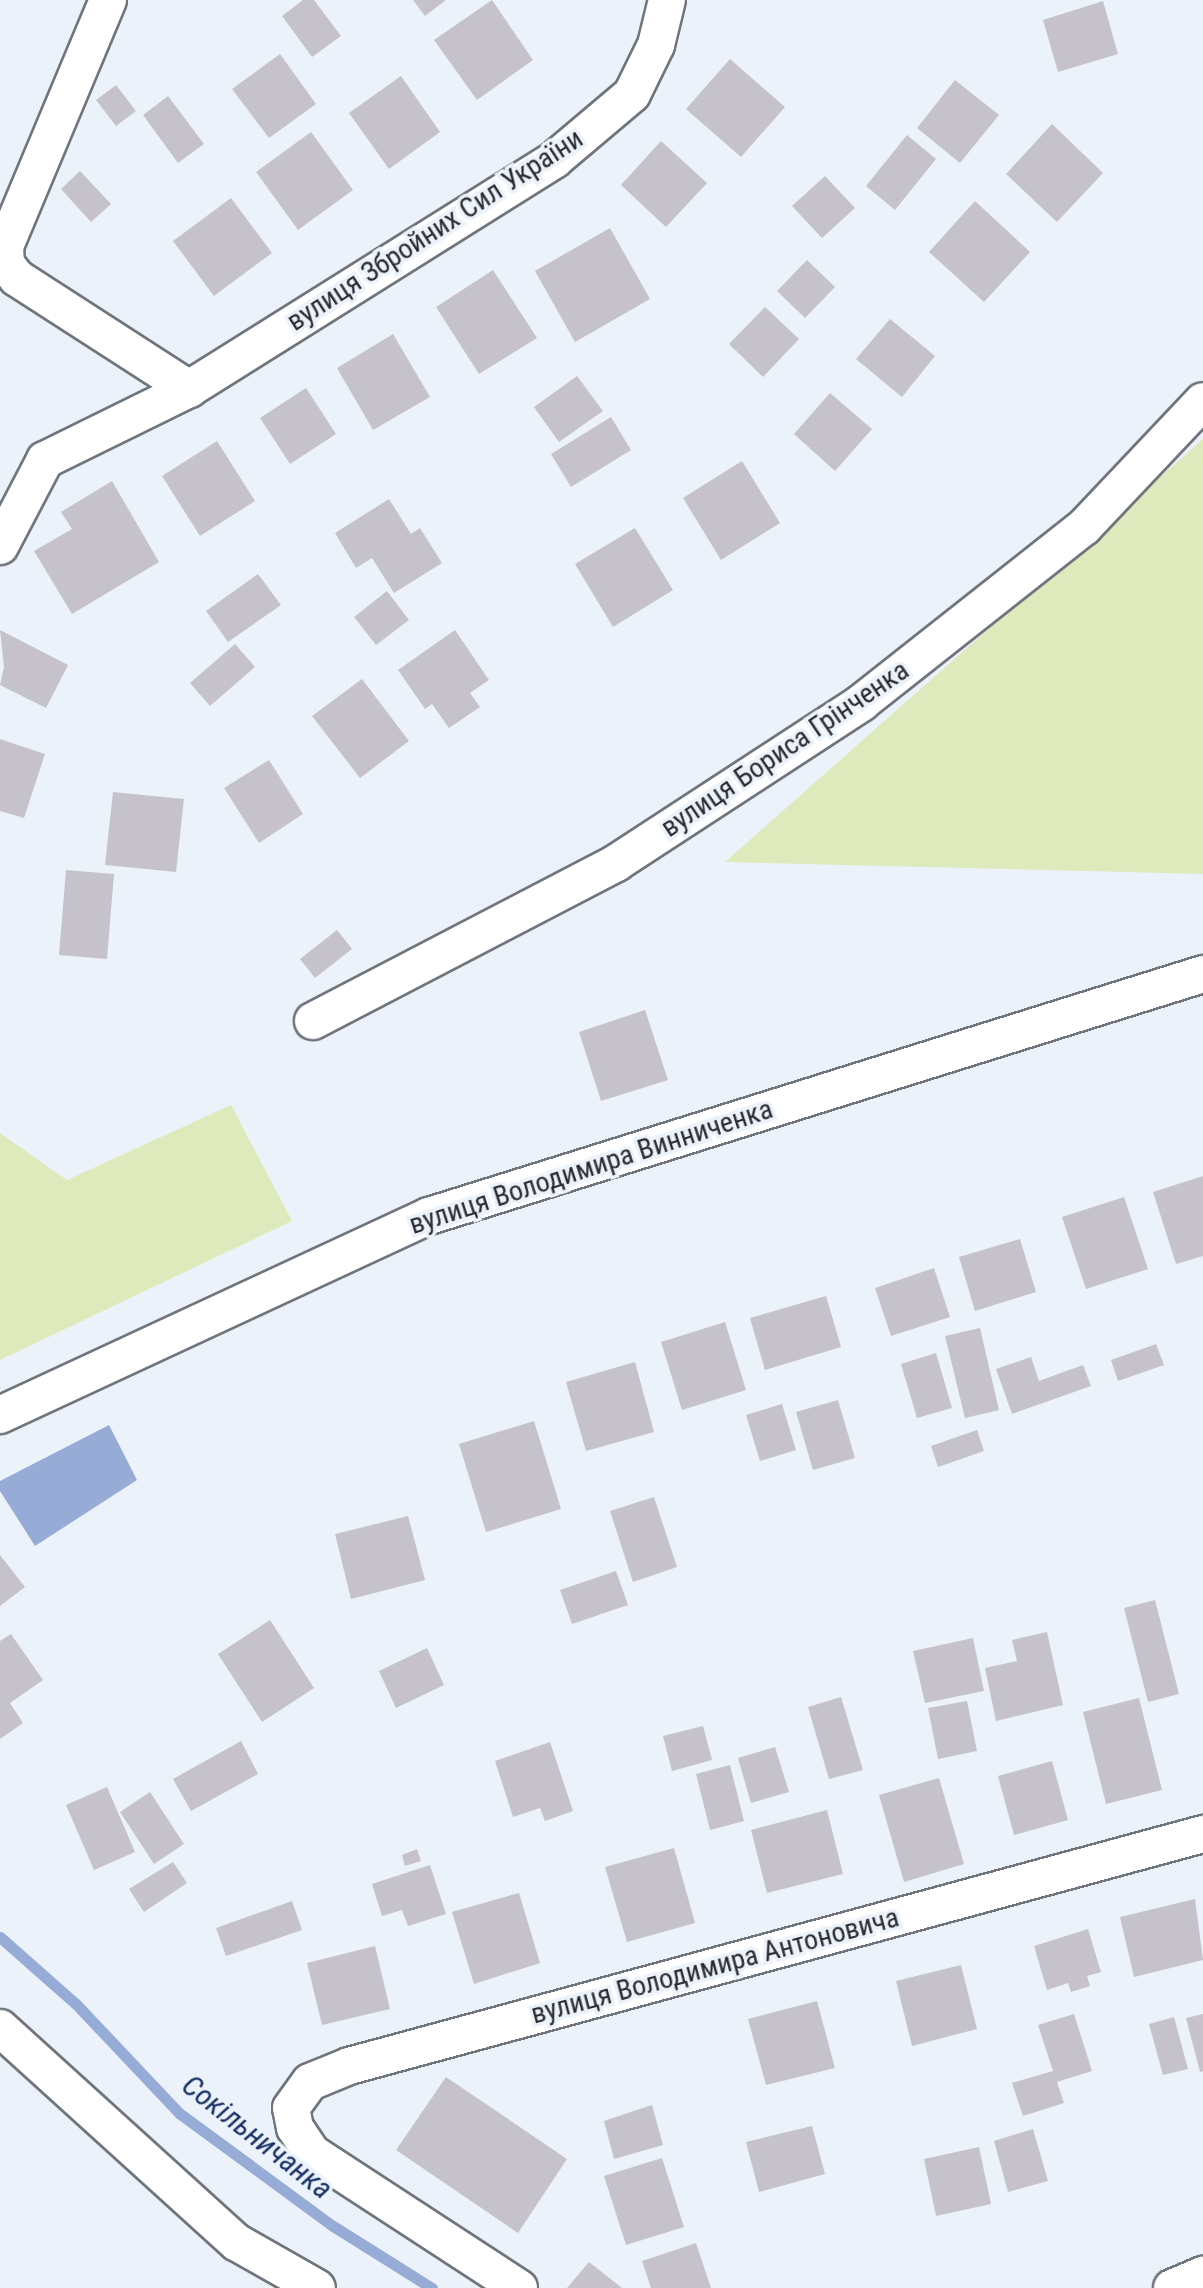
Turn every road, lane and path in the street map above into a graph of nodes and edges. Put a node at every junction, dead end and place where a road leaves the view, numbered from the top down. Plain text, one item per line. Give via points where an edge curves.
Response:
1 (108, 0) edge
2 (667, 0) edge
3 (189, 389) junction
4 (1203, 401) edge
5 (0, 546) edge
6 (1203, 974) edge
7 (313, 1021) dead end
8 (0, 1415) edge
9 (1203, 1834) edge
10 (0, 2028) edge
11 (1203, 2275) edge
12 (317, 2288) edge
13 (519, 2288) edge
14 (1172, 2288) edge

1 - 3 street via 5,246 6,264 17,278
2 - 3 street, вулиця Збройних Сил України via 656,45 632,94 554,160
3 - 5 street, вулиця Збройних Сил України via 45,460
4 - 7 street, вулиця Бориса Грінченка via 1084,527 861,703 616,863
6 - 8 street, вулиця Володимира Винниченка via 429,1216
9 - 13 street, вулиця Володимира Антоновича via 349,2066 310,2082 291,2108 295,2128 312,2153
10 - 12 street via 236,2242
11 - 14 street

